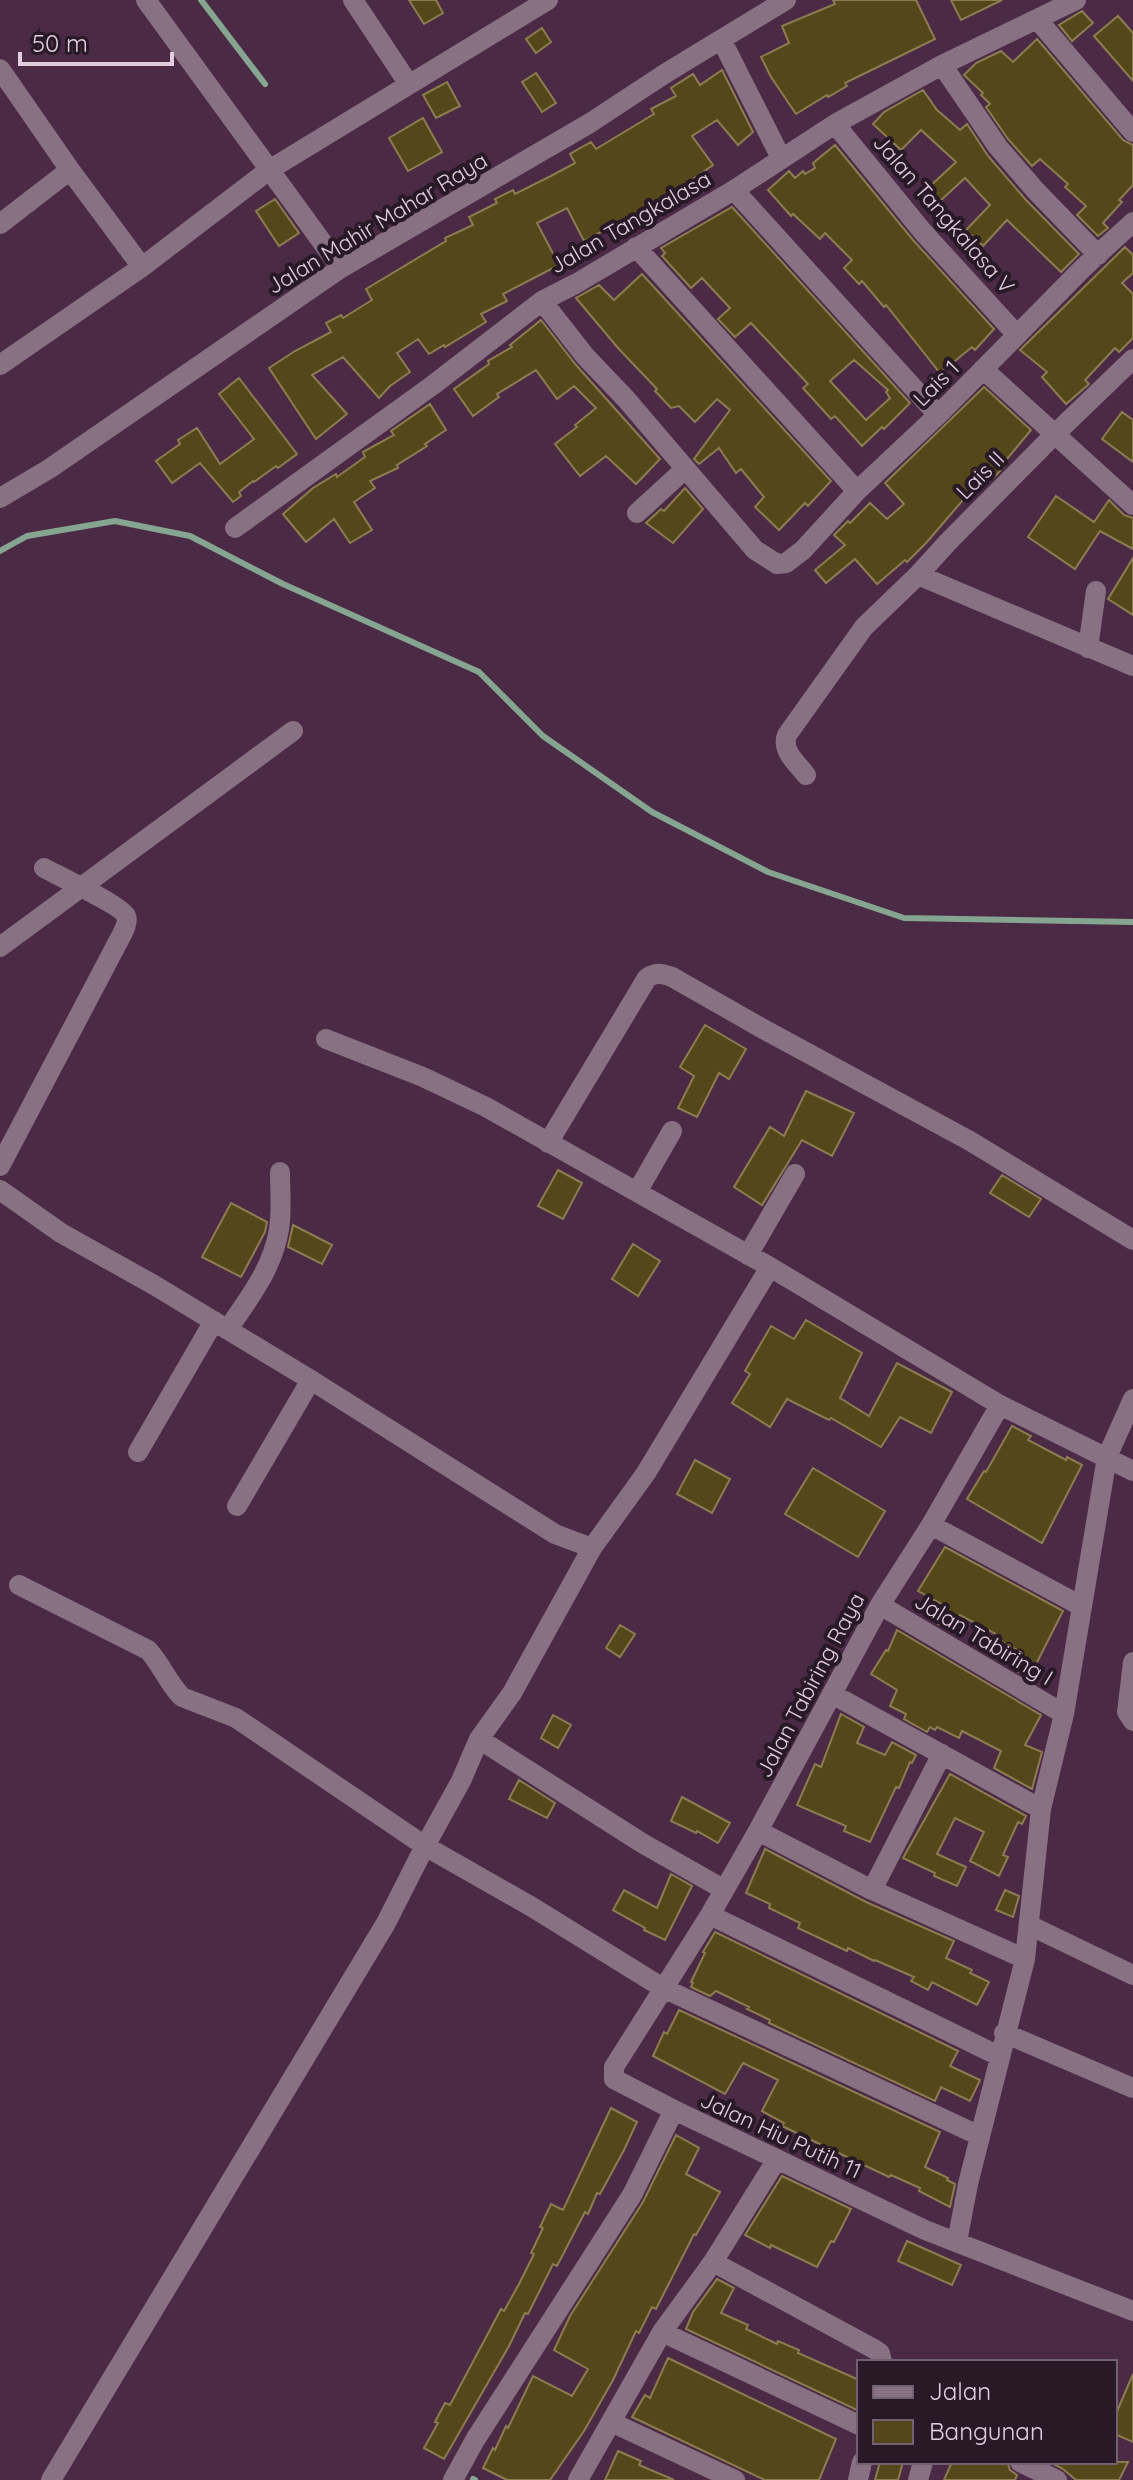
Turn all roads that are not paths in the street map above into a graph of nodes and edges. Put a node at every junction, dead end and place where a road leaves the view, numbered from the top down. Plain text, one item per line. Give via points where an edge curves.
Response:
1 (146, 0) edge
2 (353, 0) edge
3 (548, 0) edge
4 (1076, 0) edge
5 (779, 2) edge
6 (1037, 19) junction
7 (722, 41) junction
8 (942, 65) junction
9 (0, 69) edge
10 (408, 83) junction
11 (835, 124) junction
12 (1133, 132) edge
13 (781, 158) junction
14 (70, 170) junction
15 (269, 170) junction
16 (734, 190) junction
17 (1133, 222) edge
18 (0, 224) edge
19 (636, 247) junction
20 (1098, 255) junction
21 (142, 267) junction
22 (341, 268) junction
23 (542, 301) junction
24 (1017, 335) junction
25 (1133, 359) edge
26 (0, 365) edge
27 (983, 369) junction
28 (938, 415) junction
29 (1055, 434) junction
30 (685, 469) junction
31 (857, 491) junction
32 (0, 498) edge
33 (1133, 505) edge
34 (637, 513) dead end
35 (235, 528) dead end
36 (918, 575) junction
37 (1096, 591) dead end
38 (1088, 648) junction
39 (1133, 666) edge
40 (293, 731) dead end
41 (806, 775) dead end
42 (44, 868) dead end
43 (0, 947) edge
44 (326, 1039) dead end
45 (672, 1131) dead end
46 (548, 1143) junction
47 (0, 1166) edge
48 (280, 1172) dead end
49 (795, 1174) dead end
50 (637, 1192) junction
51 (3, 1199) edge
52 (1133, 1240) edge
53 (748, 1255) junction
54 (770, 1267) junction
55 (221, 1325) junction
56 (311, 1380) junction
57 (1133, 1399) edge
58 (1000, 1405) junction
59 (138, 1452) dead end
60 (1107, 1457) junction
61 (1133, 1471) edge
62 (237, 1506) dead end
63 (931, 1525) junction
64 (592, 1548) junction
65 (19, 1585) dead end
66 (880, 1605) junction
67 (1081, 1606) junction
68 (1133, 1662) edge
69 (832, 1694) junction
70 (1064, 1714) junction
71 (1133, 1721) edge
72 (479, 1739) junction
73 (942, 1754) junction
74 (1041, 1809) junction
75 (758, 1831) junction
76 (425, 1846) junction
77 (723, 1889) junction
78 (872, 1890) junction
79 (710, 1915) junction
80 (1029, 1925) junction
81 (1025, 1959) junction
82 (1133, 1975) edge
83 (663, 1988) junction
84 (1004, 2033) junction
85 (999, 2056) junction
86 (1133, 2088) edge
87 (674, 2110) junction
88 (980, 2136) junction
89 (777, 2159) junction
90 (957, 2242) junction
91 (713, 2262) junction
92 (1133, 2311) edge
93 (662, 2332) junction
94 (882, 2360) edge
95 (611, 2422) junction
96 (857, 2424) edge
97 (1024, 2464) edge
98 (51, 2480) edge
99 (453, 2480) edge
100 (578, 2480) edge
101 (735, 2480) edge
102 (1057, 2480) edge

1 - 15 street
2 - 10 street
3 - 10 street
4 - 6 street, Jalan Tangkalasa
5 - 7 street, Jalan Mahir Mahar Raya
6 - 8 street, Jalan Tangkalasa
6 - 12 street
7 - 13 street
7 - 22 street, Jalan Mahir Mahar Raya
8 - 11 street, Jalan Tangkalasa
8 - 20 street via 998,147
9 - 14 street
10 - 15 street
11 - 13 street, Jalan Tangkalasa
11 - 24 street, Jalan Tangkalasa V
13 - 16 street, Jalan Tangkalasa
14 - 18 street
14 - 21 street
15 - 21 street
15 - 22 street
16 - 19 street, Jalan Tangkalasa
16 - 28 street
17 - 20 street, Lais 1
19 - 23 street, Jalan Tangkalasa
19 - 31 street
20 - 24 street, Lais 1
21 - 26 street
22 - 32 street, Jalan Mahir Mahar Raya
23 - 30 street
23 - 35 street, Jalan Tangkalasa
24 - 27 street, Lais 1
25 - 29 street, Lais II
27 - 28 street, Lais 1
27 - 29 street
28 - 31 street, Lais 1
29 - 33 street
29 - 36 street, Lais II
30 - 31 street, Lais 1 via 755,550 777,564 803,550
30 - 34 street
36 - 38 street
36 - 41 street, Lais II via 864,627 787,735 785,748
37 - 38 street
38 - 39 street
40 - 43 street
42 - 47 street via 107,901 124,913 126,921
44 - 46 street via 423,1077
45 - 50 street
46 - 50 street
46 - 52 street via 647,978 661,973 970,1141
48 - 55 street via 273,1254 264,1275
49 - 53 street
50 - 53 street
51 - 55 street
53 - 54 street
54 - 58 street
54 - 64 street via 646,1473
55 - 56 street
55 - 59 street
56 - 62 street
56 - 64 street via 555,1534
57 - 60 street
58 - 60 street
58 - 63 street, Jalan Tabiring Raya
60 - 61 street
60 - 67 street
63 - 66 street, Jalan Tabiring Raya
63 - 67 street
64 - 72 street via 512,1693
65 - 76 street via 148,1650 182,1697 236,1718
66 - 69 street, Jalan Tabiring Raya
66 - 70 street, Jalan Tabiring I
67 - 70 street
68 - 71 street via 1127,1712
69 - 73 street
69 - 75 street, Jalan Tabiring Raya
70 - 74 street
72 - 76 street
72 - 77 street
73 - 74 street
73 - 78 street
74 - 80 street
75 - 77 street, Jalan Tabiring Raya
75 - 78 street
76 - 83 street
76 - 98 street via 370,1950
77 - 79 street, Jalan Tabiring Raya
78 - 81 street
79 - 83 street, Jalan Tabiring Raya
79 - 85 street
80 - 81 street
80 - 82 street
81 - 84 street
83 - 87 street, Jalan Tabiring Raya via 614,2067 614,2079
83 - 88 street
84 - 85 street
84 - 86 street
85 - 88 street
87 - 89 street, Jalan Hiu Putih 11
87 - 99 street, Jalan Hiu Putih 11 via 632,2195
88 - 90 street
89 - 90 street, Jalan Hiu Putih 11
89 - 91 street
90 - 92 street, Jalan Hiu Putih 11
91 - 93 street
91 - 94 street via 874,2349
93 - 95 street
93 - 96 street
95 - 100 street
95 - 101 street
97 - 102 street

